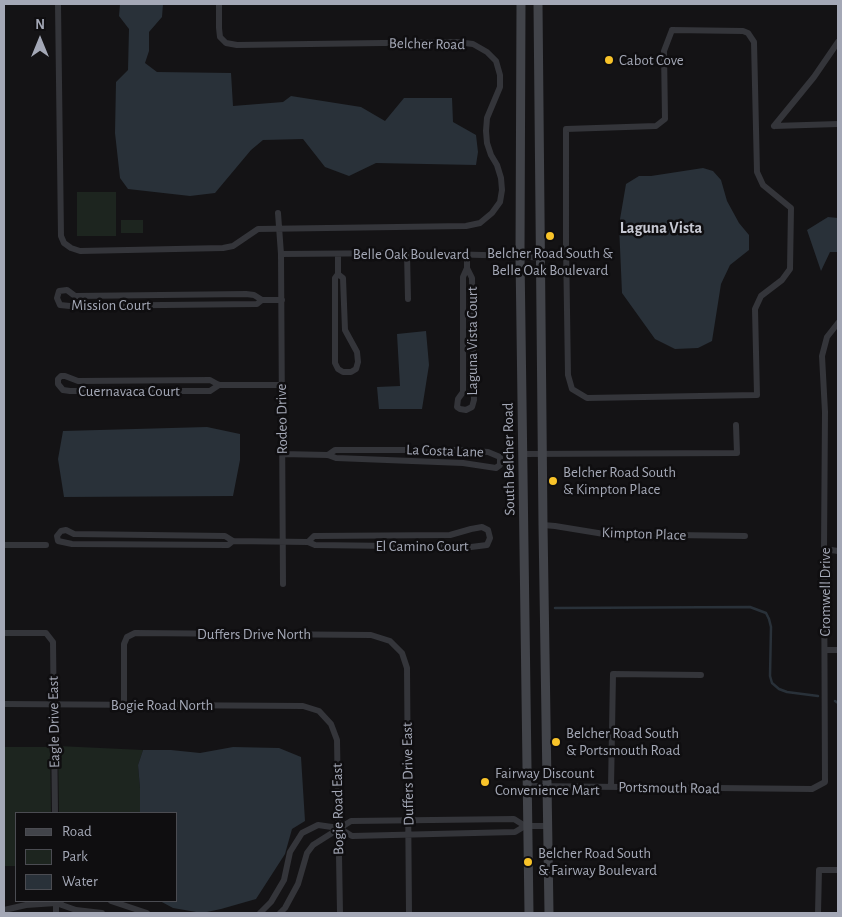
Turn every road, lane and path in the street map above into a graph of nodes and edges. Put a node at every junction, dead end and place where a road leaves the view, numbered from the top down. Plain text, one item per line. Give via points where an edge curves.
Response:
1 (58, 4) edge
2 (219, 4) edge
3 (521, 4) edge
4 (538, 4) edge
5 (838, 42) edge
6 (838, 124) edge
7 (278, 213) dead end
8 (280, 228) junction
9 (407, 253) junction
10 (281, 254) junction
11 (338, 254) junction
12 (467, 254) junction
13 (520, 256) junction
14 (541, 258) junction
15 (567, 258) joint
16 (467, 268) junction
17 (338, 274) junction
18 (408, 299) dead end
19 (262, 300) junction
20 (282, 300) junction
21 (838, 323) edge
22 (219, 385) junction
23 (281, 385) junction
24 (736, 425) dead end
25 (282, 454) junction
26 (523, 454) junction
27 (542, 454) junction
28 (328, 455) junction
29 (543, 526) junction
30 (745, 536) dead end
31 (233, 541) junction
32 (283, 542) junction
33 (308, 542) junction
34 (4, 545) edge
35 (46, 545) dead end
36 (824, 549) junction
37 (838, 552) edge
38 (283, 584) dead end
39 (4, 633) edge
40 (390, 641) joint
41 (825, 650) junction
42 (838, 650) edge
43 (701, 675) dead end
44 (4, 704) edge
45 (54, 704) junction
46 (124, 704) junction
47 (319, 711) joint
48 (527, 786) junction
49 (547, 786) junction
50 (611, 787) junction
51 (781, 789) joint
52 (55, 812) edge
53 (481, 819) junction
54 (409, 821) junction
55 (527, 826) junction
56 (548, 826) junction
57 (339, 828) junction
58 (482, 833) junction
59 (409, 835) junction
60 (838, 870) edge
61 (50, 902) edge
62 (60, 902) edge
63 (112, 902) edge
64 (4, 910) edge
65 (130, 910) edge
66 (102, 913) edge
67 (147, 913) edge
68 (260, 913) edge
69 (280, 913) edge
70 (340, 913) edge
71 (409, 913) edge
72 (529, 913) edge
73 (548, 913) edge
74 (818, 913) edge

1 - 8 street, Belcher Road via 64,243 80,251 223,248 233,246 258,229
2 - 8 street, Belcher Road via 220,37 226,43 456,42 473,44 487,52 496,61 500,75 500,87 487,118 486,131 502,190 500,202 480,223 466,226
3 - 13 main road, South Belcher Road
4 - 14 main road
5 - 6 street via 774,126
7 - 8 street
8 - 10 street
9 - 11 street, Belle Oak Boulevard
9 - 12 street, Belle Oak Boulevard
9 - 18 street
10 - 11 street, Belle Oak Boulevard
10 - 20 street, Rodeo Drive
11 - 17 street
12 - 13 street, Belle Oak Boulevard
12 - 16 street, Laguna Vista Court
13 - 14 street, Belle Oak Boulevard
13 - 26 main road, South Belcher Road
14 - 27 main road
15 - 15 street via 566,128 656,126 665,119 664,51 672,30 748,33 754,42 756,172 763,184 791,208 790,269 782,280 761,296 756,309 757,395 587,398 572,389 568,375
16 - 16 street, Laguna Vista Court via 463,277 463,392 457,406 466,410 472,408 474,400 472,278
17 - 17 street via 334,278 335,363 343,372 351,372 356,369 357,352 345,330 343,278
19 - 19 street, Mission Court via 246,294 75,296 67,290 59,291 58,298 60,305 70,306 257,304
19 - 20 street, Mission Court
20 - 23 street, Rodeo Drive
21 - 36 street, Cromwell Drive via 827,336 822,356
22 - 22 street, Cuernavaca Court via 210,380 78,381 65,376 58,379 63,390 70,391 210,391
22 - 23 street, Cuernavaca Court
23 - 25 street, Rodeo Drive
24 - 27 street via 737,453
25 - 28 street, La Costa Lane
25 - 32 street, Rodeo Drive
26 - 27 street
26 - 48 main road, South Belcher Road
27 - 29 main road
28 - 28 street, La Costa Lane via 496,468 500,465 500,457 488,452 458,450 336,450
29 - 30 street, Kimpton Place via 604,534
29 - 49 main road
31 - 31 street, El Camino Court via 225,536 74,534 66,530 60,531 58,536 58,541 72,544 228,545
31 - 32 street, El Camino Court
32 - 33 street, El Camino Court
32 - 38 street, Rodeo Drive
33 - 33 street, El Camino Court via 315,545 471,547 487,545 490,538 488,530 482,527 450,535 314,536
34 - 35 street
36 - 37 street
36 - 41 street, Cromwell Drive
39 - 45 street, Eagle Drive East via 46,633 53,642
40 - 46 street, Duffers Drive North via 370,635 135,633 127,637 124,644
40 - 54 street, Duffers Drive East via 402,653 407,668
41 - 42 street
41 - 51 street, Cromwell Drive via 825,782 812,789
43 - 50 street via 613,674
44 - 45 street, Bogie Road North
45 - 46 street, Bogie Road North
45 - 52 street, Eagle Drive East
46 - 47 street, Bogie Road North via 302,706
47 - 57 street, Bogie Road East via 331,724 337,740
48 - 49 street, Portsmouth Road
48 - 55 main road, South Belcher Road
49 - 50 street, Portsmouth Road
49 - 56 main road
50 - 51 street, Portsmouth Road
53 - 54 street
53 - 55 street via 514,819
53 - 58 street
54 - 57 street via 351,821
54 - 59 street, Duffers Drive East
55 - 56 street
55 - 58 street via 515,832
55 - 72 main road, South Belcher Road
56 - 73 main road
57 - 59 street via 352,836
57 - 68 street via 318,825 302,833 290,852 284,880
57 - 69 street via 306,853 298,884
57 - 70 street, Bogie Road East
58 - 59 street
59 - 71 street, Duffers Drive East
60 - 74 street via 819,870
61 - 64 street
62 - 66 street via 76,910
63 - 65 street
65 - 67 street

